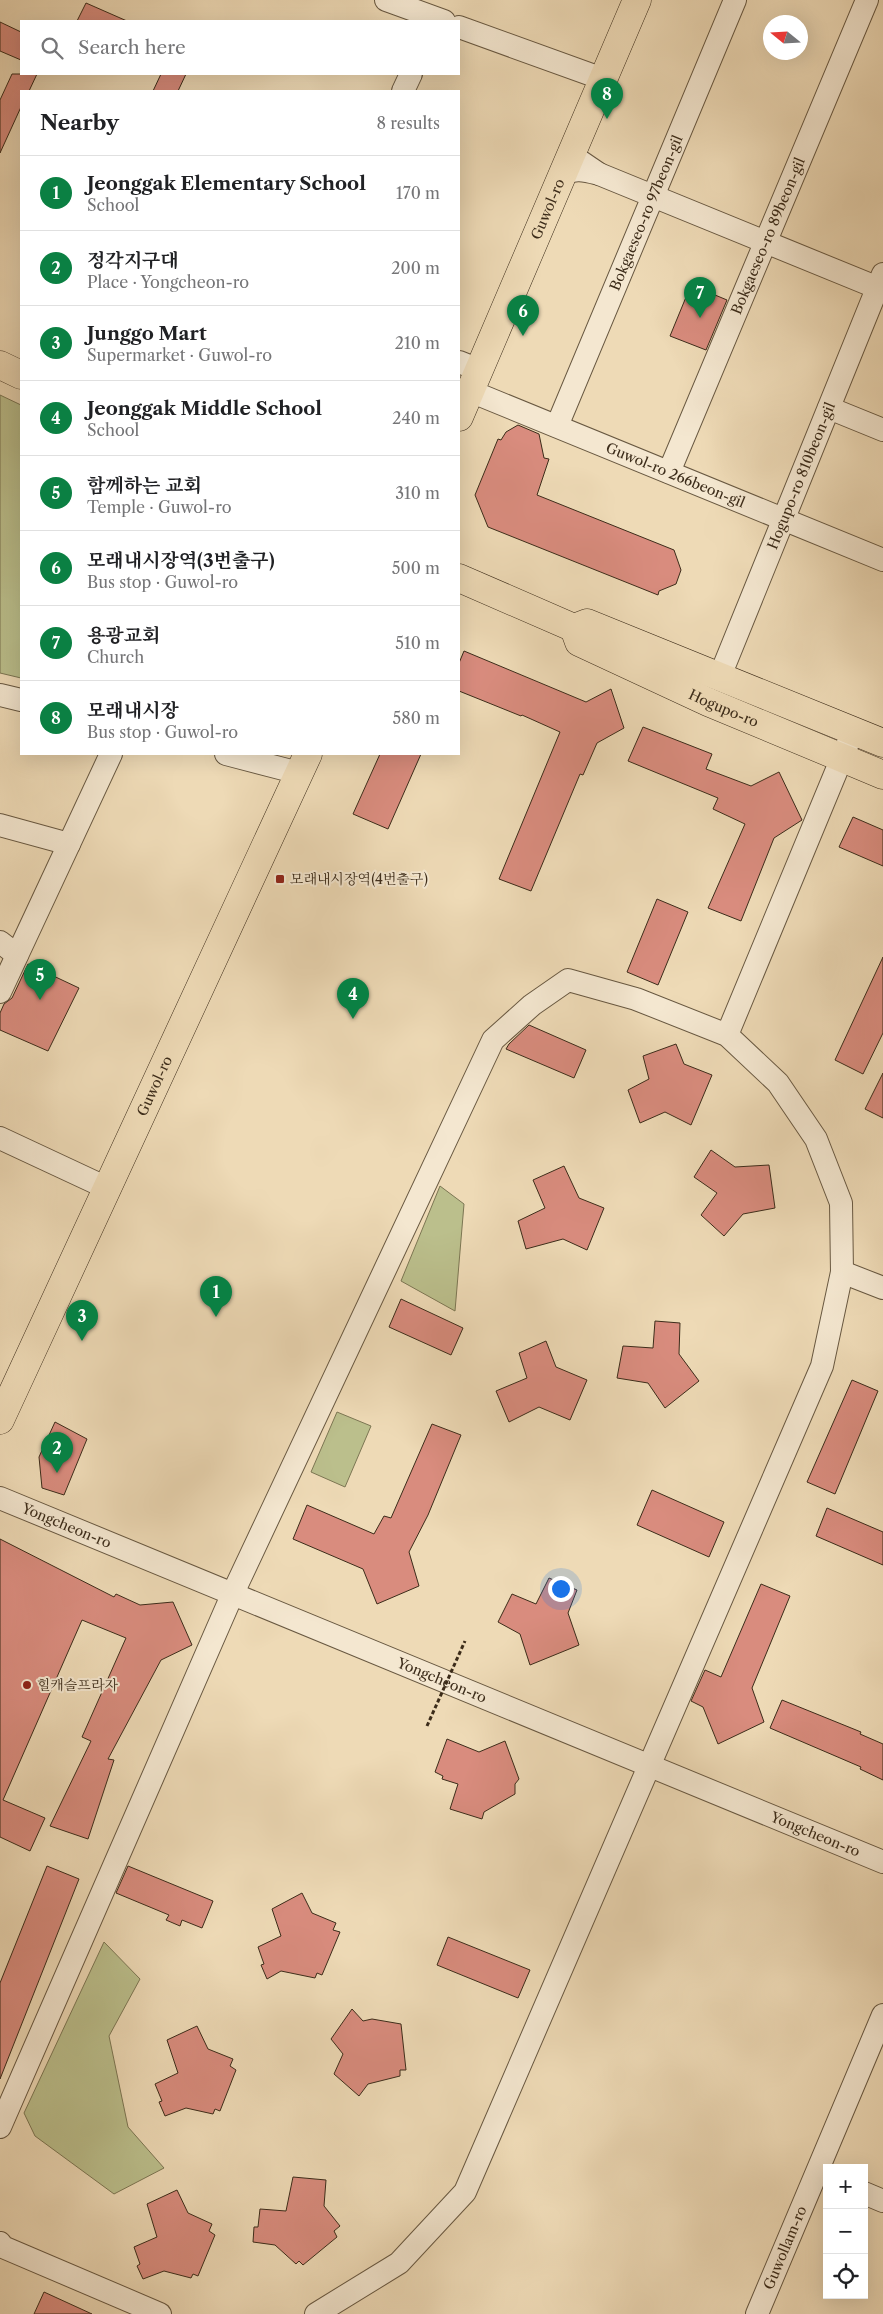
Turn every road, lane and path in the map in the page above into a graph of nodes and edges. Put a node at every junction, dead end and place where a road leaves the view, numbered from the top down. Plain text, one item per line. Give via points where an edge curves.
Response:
1 (386, 0) edge
2 (637, 0) edge
3 (735, 0) edge
4 (867, 0) edge
5 (439, 15) edge
6 (460, 27) edge
7 (411, 75) edge
8 (603, 79) junction
9 (403, 90) edge
10 (573, 150) junction
11 (600, 174) junction
12 (562, 175) junction
13 (654, 196) junction
14 (766, 242) junction
15 (881, 284) edge
16 (0, 365) edge
17 (469, 374) edge
18 (20, 375) edge
19 (829, 408) junction
20 (460, 413) edge
21 (557, 426) junction
22 (883, 430) edge
23 (669, 472) junction
24 (784, 519) junction
25 (883, 560) edge
26 (460, 578) edge
27 (574, 628) junction
28 (720, 676) junction
29 (0, 695) edge
30 (20, 700) edge
31 (853, 731) junction
32 (883, 743) edge
33 (111, 755) edge
34 (235, 755) edge
35 (841, 758) junction
36 (304, 763) edge
37 (883, 775) edge
38 (0, 825) edge
39 (69, 844) junction
40 (8, 949) edge
41 (0, 992) edge
42 (727, 1035) junction
43 (0, 1138) edge
44 (107, 1188) junction
45 (842, 1272) junction
46 (883, 1288) edge
47 (0, 1420) edge
48 (0, 1498) edge
49 (233, 1593) junction
50 (465, 1641) dead end
51 (427, 1726) dead end
52 (650, 1766) junction
53 (883, 1862) edge
54 (883, 2014) edge
55 (0, 2127) edge
56 (821, 2176) edge
57 (868, 2195) edge
58 (883, 2201) edge
59 (0, 2244) edge
60 (160, 2314) edge
61 (316, 2314) edge
62 (757, 2314) edge

1 - 5 street
2 - 8 main road, Guwol-ro
3 - 13 street, Bokgaeseo-ro 97beon-gil
4 - 14 street, Bokgaeseo-ro 89beon-gil
6 - 8 street
7 - 9 street
8 - 10 main road, Guwol-ro
10 - 11 street via 574,157
10 - 12 main road, Guwol-ro
11 - 12 street via 569,170
11 - 13 street
12 - 17 main road, Guwol-ro
13 - 14 street
13 - 21 street, Bokgaeseo-ro 97beon-gil
14 - 15 street
14 - 23 street, Bokgaeseo-ro 89beon-gil
15 - 19 street, Hogupo-ro 810beon-gil
16 - 18 main road
17 - 20 main road, Guwol-ro
17 - 21 street, Guwol-ro 266beon-gil
19 - 22 street
19 - 24 street, Hogupo-ro 810beon-gil
21 - 23 street, Guwol-ro 266beon-gil
23 - 24 street, Guwol-ro 266beon-gil
24 - 25 street, Guwol-ro 266beon-gil
24 - 28 street, Hogupo-ro 810beon-gil
26 - 27 main road, Hogupo-ro
27 - 28 main road, Hogupo-ro via 587,623
27 - 35 main road, Hogupo-ro via 579,642 708,702
28 - 31 main road, Hogupo-ro
29 - 30 street
31 - 32 main road, Hogupo-ro
31 - 35 street
33 - 39 street
34 - 36 street
35 - 37 main road, Hogupo-ro
35 - 42 street
36 - 44 main road, Guwol-ro
38 - 39 street
39 - 40 street
40 - 41 street
42 - 45 street via 778,1083 816,1139 841,1203
42 - 49 street via 636,1000 568,980 532,1005 493,1040
43 - 44 street
44 - 47 main road, Guwol-ro
45 - 46 street
45 - 52 street via 822,1366
48 - 49 street, Yongcheon-ro
49 - 52 street, Yongcheon-ro
49 - 55 street
50 - 51 path, bridge
52 - 53 street, Yongcheon-ro
52 - 61 street via 465,2192 399,2263
54 - 56 street, Guwollam-ro
56 - 62 street, Guwollam-ro
57 - 58 street
59 - 60 street

